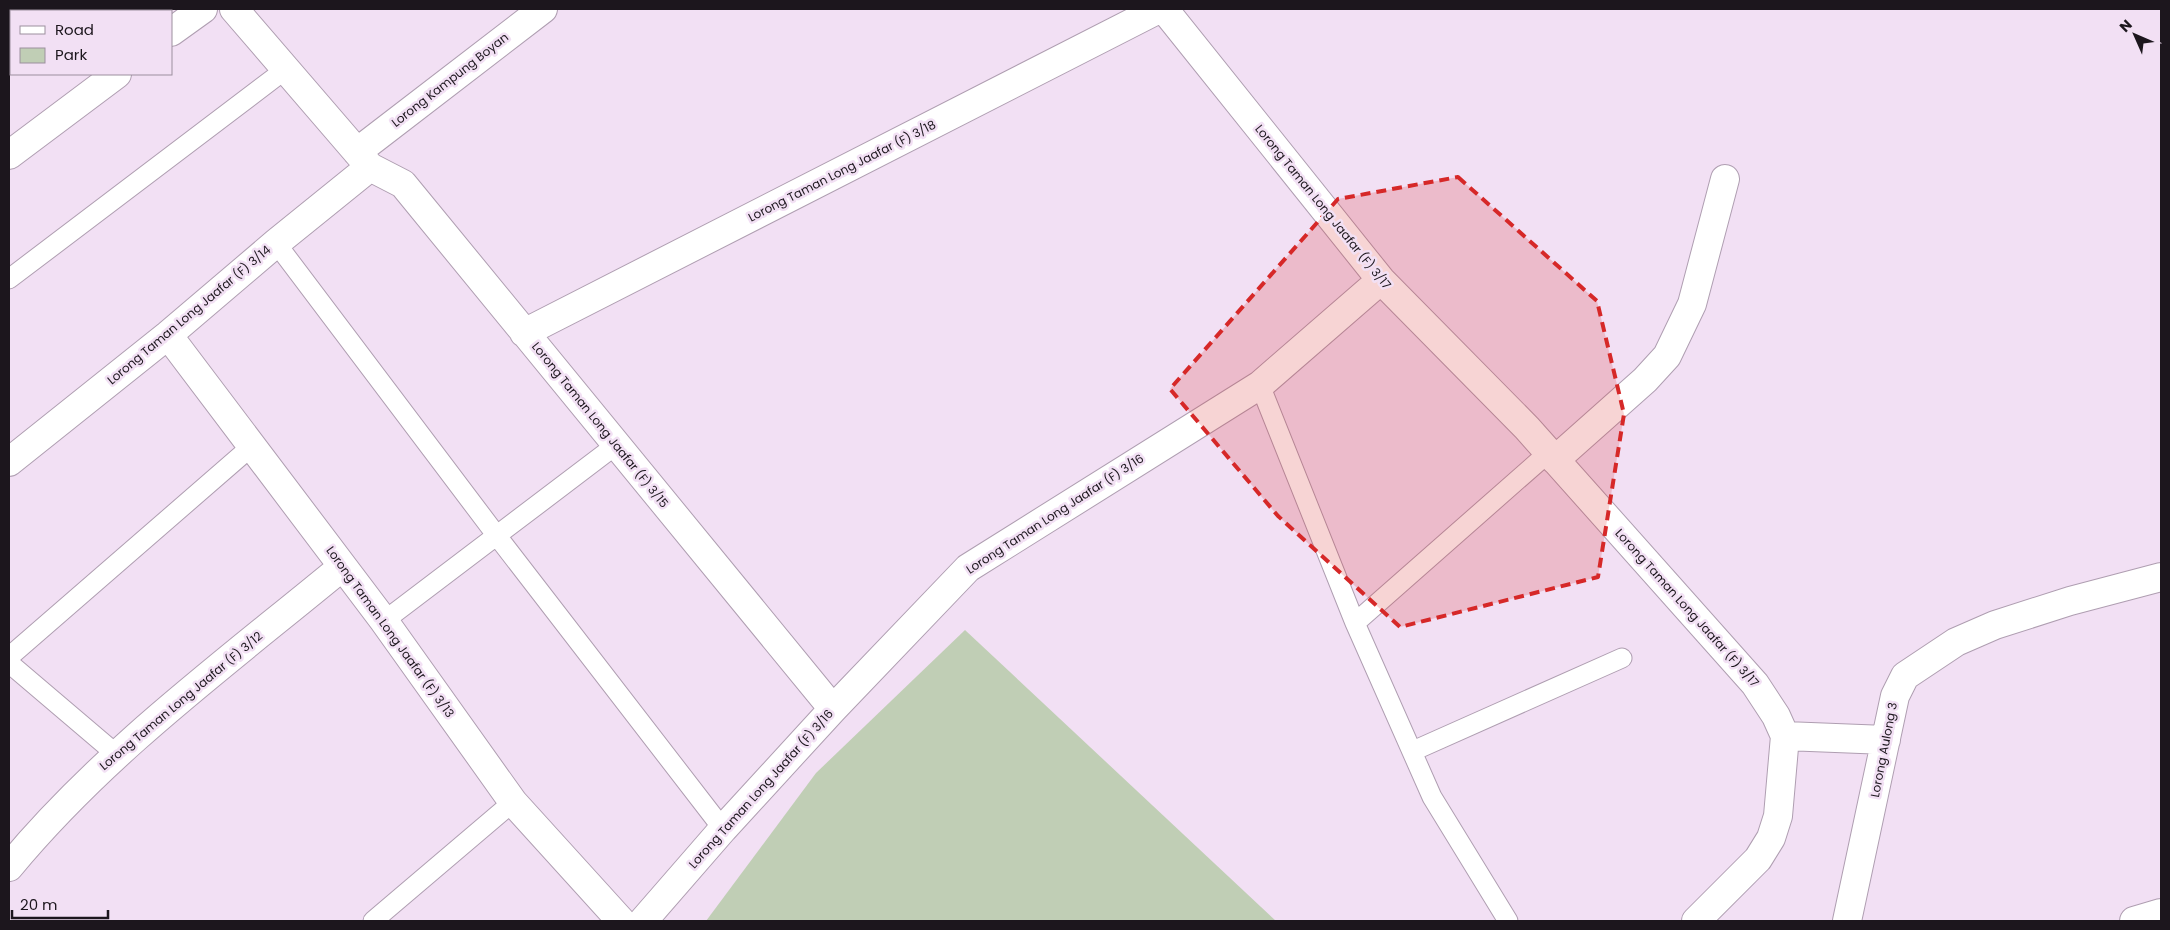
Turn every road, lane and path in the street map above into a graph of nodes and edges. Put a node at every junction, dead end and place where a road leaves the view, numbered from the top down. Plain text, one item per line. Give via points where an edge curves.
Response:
1 (203, 9) edge
2 (234, 9) edge
3 (543, 9) edge
4 (1159, 9) edge
5 (1164, 9) edge
6 (172, 31) edge
7 (286, 69) junction
8 (116, 75) edge
9 (9, 155) edge
10 (364, 159) junction
11 (1725, 179) dead end
12 (276, 243) junction
13 (9, 278) edge
14 (1381, 280) junction
15 (524, 333) junction
16 (168, 335) junction
17 (1260, 385) junction
18 (616, 445) junction
19 (252, 446) junction
20 (1552, 456) junction
21 (9, 462) edge
22 (497, 536) junction
23 (342, 567) junction
24 (2161, 577) edge
25 (384, 621) junction
26 (1355, 623) junction
27 (9, 657) edge
28 (1622, 658) dead end
29 (9, 663) edge
30 (833, 709) junction
31 (1785, 736) junction
32 (1886, 740) junction
33 (1413, 751) junction
34 (116, 754) junction
35 (513, 802) junction
36 (723, 829) junction
37 (9, 867) edge
38 (2161, 913) edge
39 (373, 921) edge
40 (621, 921) edge
41 (643, 921) edge
42 (1508, 921) edge
43 (1696, 921) edge
44 (1847, 921) edge
45 (2134, 921) edge

1 - 6 street
2 - 7 street
3 - 10 street, Lorong Kampung Boyan
4 - 15 street, Lorong Taman Long Jaafar (F) 3/18
5 - 14 street, Lorong Taman Long Jaafar (F) 3/17
7 - 10 street
7 - 13 lane
8 - 9 street
10 - 12 street, Lorong Taman Long Jaafar (F) 3/14
10 - 15 street, Lorong Taman Long Jaafar (F) 3/15 via 403,184
11 - 20 street via 1692,304 1667,356 1645,380
12 - 16 street, Lorong Taman Long Jaafar (F) 3/14
12 - 22 lane
14 - 17 street, Lorong Taman Long Jaafar (F) 3/16
14 - 20 street, Lorong Taman Long Jaafar (F) 3/17
15 - 18 street, Lorong Taman Long Jaafar (F) 3/15
16 - 19 street, Lorong Taman Long Jaafar (F) 3/13
16 - 21 street, Lorong Taman Long Jaafar (F) 3/14
17 - 26 lane
17 - 30 street, Lorong Taman Long Jaafar (F) 3/16 via 968,568
18 - 22 lane
18 - 30 street, Lorong Taman Long Jaafar (F) 3/15
19 - 23 street, Lorong Taman Long Jaafar (F) 3/13
19 - 27 lane
20 - 26 lane
20 - 31 street, Lorong Taman Long Jaafar (F) 3/17 via 1756,684
22 - 25 lane
22 - 36 lane
23 - 25 street, Lorong Taman Long Jaafar (F) 3/13
23 - 34 street, Lorong Taman Long Jaafar (F) 3/12
24 - 32 street, Lorong Aulong 3 via 2070,601 1995,625 1956,642 1905,676 1895,696
25 - 35 street, Lorong Taman Long Jaafar (F) 3/13
26 - 33 lane
28 - 33 lane
29 - 34 lane
30 - 36 street, Lorong Taman Long Jaafar (F) 3/16
31 - 32 street
31 - 43 street via 1778,816 1771,838 1758,859
32 - 44 street, Lorong Aulong 3
33 - 42 lane via 1432,797
34 - 37 street, Lorong Taman Long Jaafar (F) 3/12 via 40,829
35 - 39 lane
35 - 40 street, Lorong Taman Long Jaafar (F) 3/13
36 - 41 street, Lorong Taman Long Jaafar (F) 3/16
38 - 45 street

